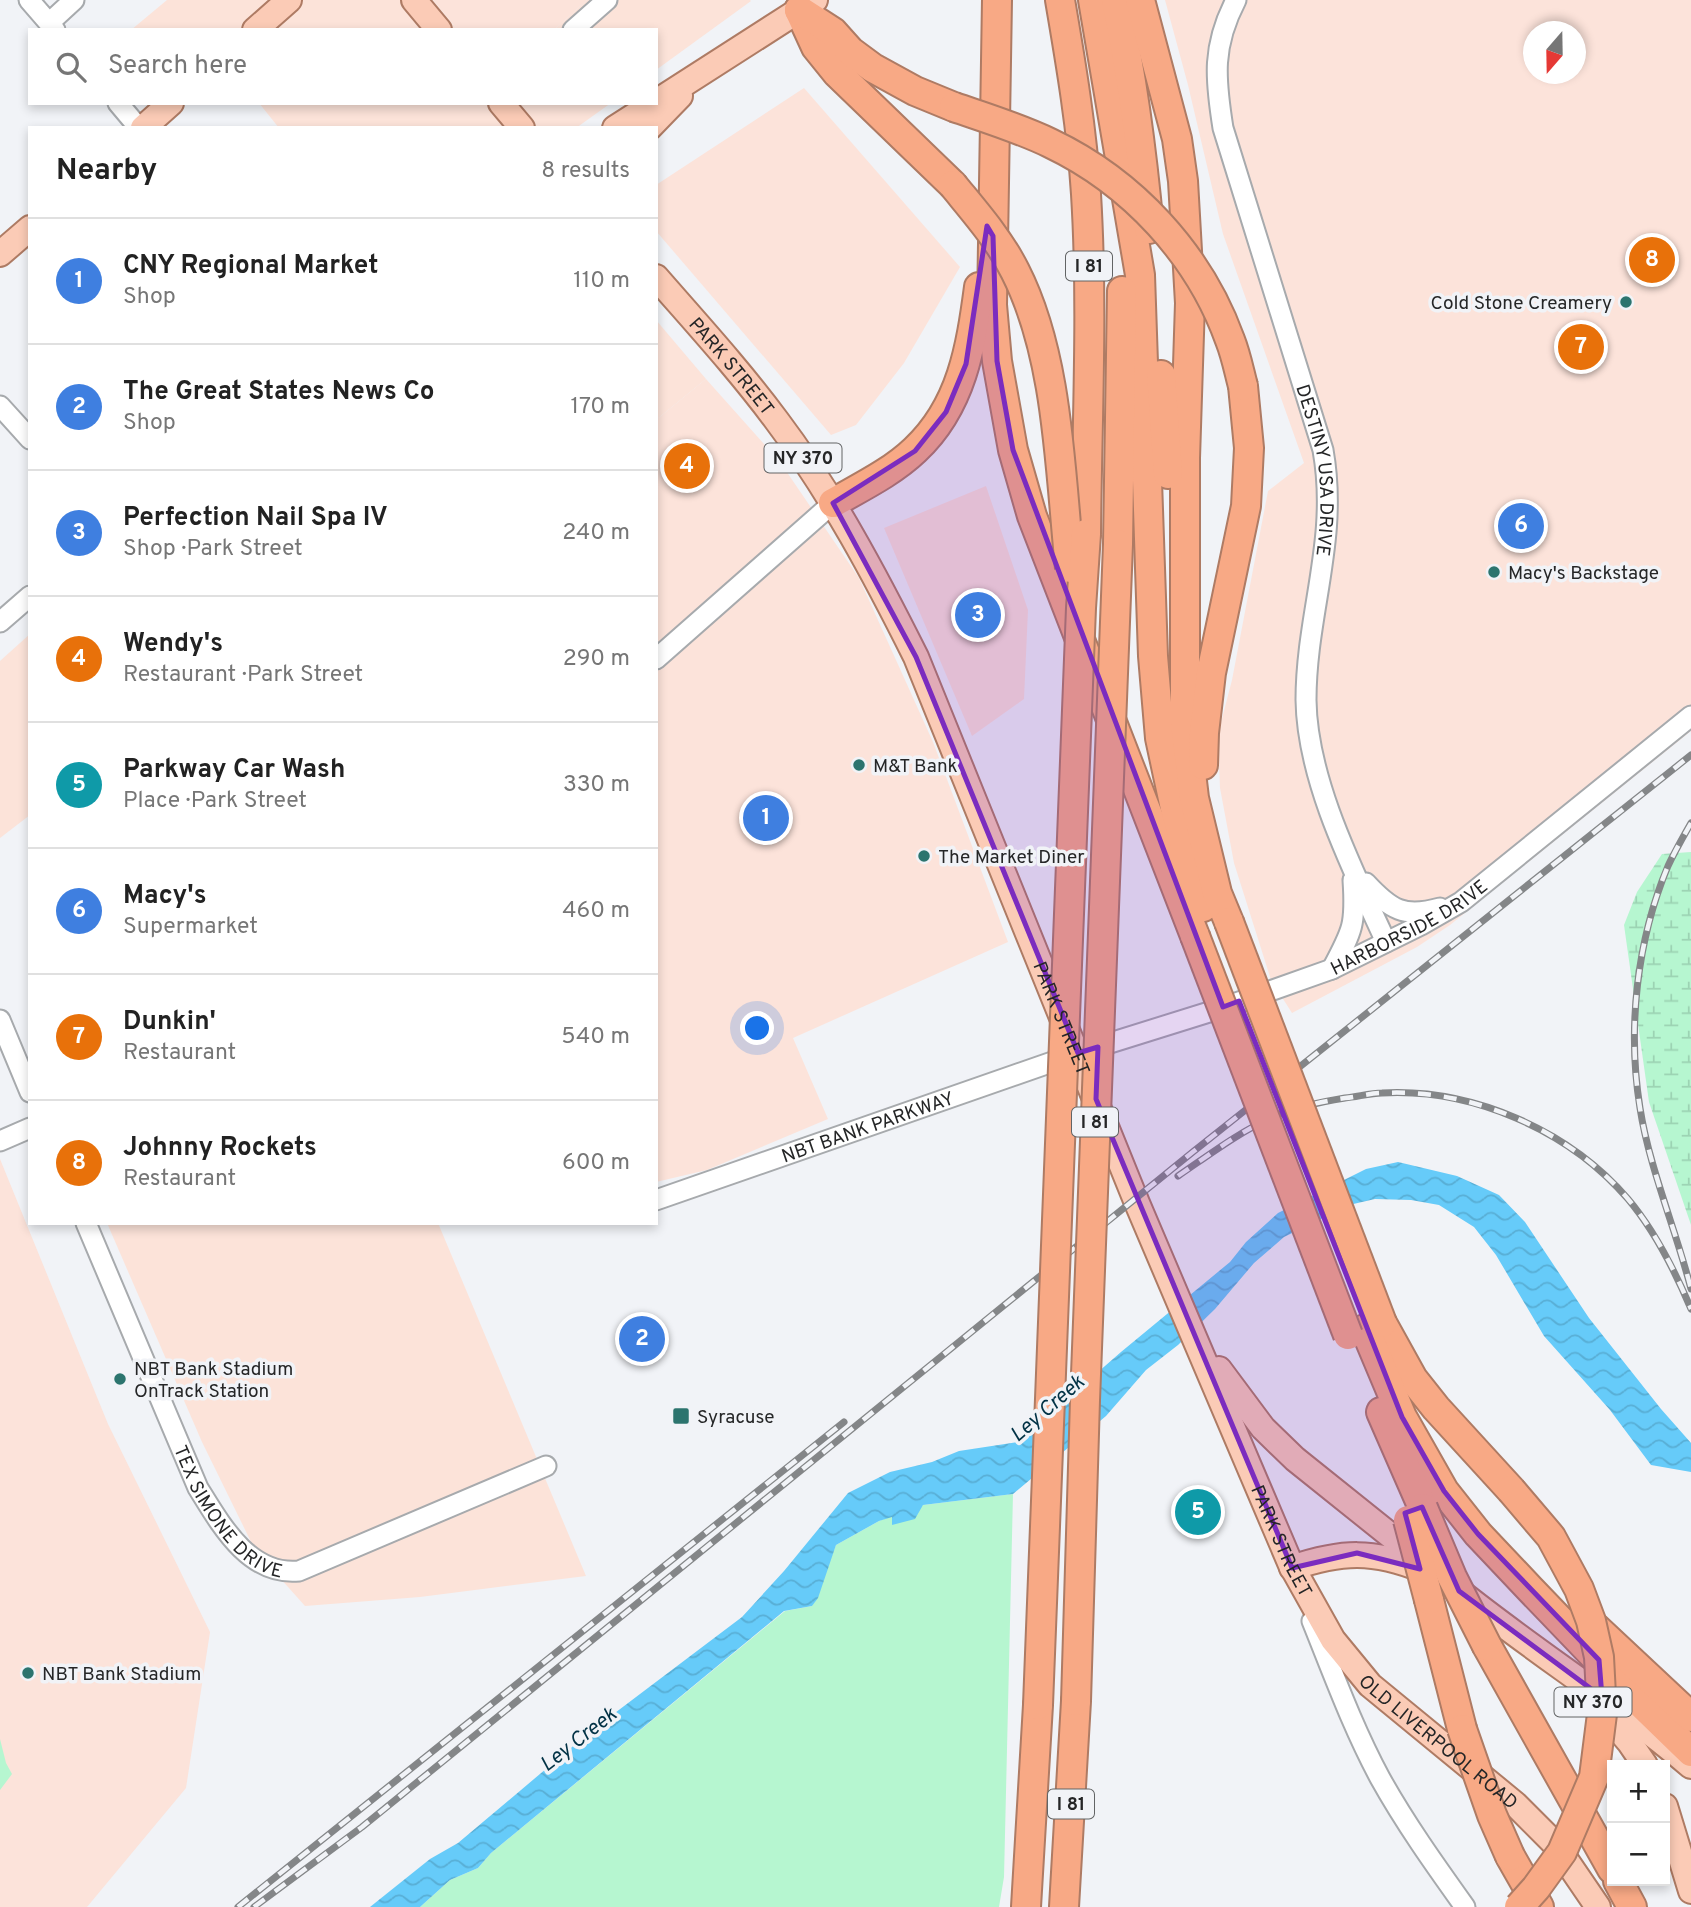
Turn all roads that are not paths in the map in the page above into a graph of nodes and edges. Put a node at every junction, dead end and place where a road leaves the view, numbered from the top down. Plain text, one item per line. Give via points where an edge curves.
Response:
1 (30, 0) edge
2 (74, 0) edge
3 (289, 0) edge
4 (414, 0) edge
5 (607, 0) edge
6 (998, 0) edge
7 (1060, 0) edge
8 (1093, 0) edge
9 (1116, 0) edge
10 (1236, 0) edge
11 (801, 3) edge
12 (1144, 9) edge
13 (52, 26) edge
14 (257, 28) edge
15 (437, 28) edge
16 (575, 28) edge
17 (1104, 62) junction
18 (699, 74) junction
19 (658, 100) edge
20 (120, 105) edge
21 (169, 105) edge
22 (503, 105) edge
23 (650, 105) edge
24 (139, 126) edge
25 (143, 126) edge
26 (520, 126) edge
27 (618, 126) edge
28 (651, 126) edge
29 (994, 169) junction
30 (28, 230) edge
31 (0, 254) edge
32 (658, 279) edge
33 (0, 406) edge
34 (28, 437) edge
35 (833, 503) junction
36 (28, 598) edge
37 (0, 622) edge
38 (1184, 654) junction
39 (1079, 655) junction
40 (658, 657) edge
41 (1691, 716) edge
42 (1205, 848) junction
43 (1353, 868) junction
44 (1461, 902) junction
45 (1212, 929) junction
46 (1386, 942) junction
47 (1332, 969) junction
48 (0, 1020) edge
49 (1078, 1054) junction
50 (28, 1087) edge
51 (28, 1129) edge
52 (0, 1141) edge
53 (658, 1199) edge
54 (87, 1225) edge
55 (1365, 1329) junction
56 (1196, 1338) junction
57 (546, 1466) dead end
58 (1415, 1514) junction
59 (1292, 1568) junction
60 (1437, 1590) junction
61 (1533, 1647) junction
62 (1691, 1717) edge
63 (1691, 1752) edge
64 (1641, 1760) edge
65 (1691, 1766) edge
66 (1670, 1822) edge
67 (1510, 1856) junction
68 (1607, 1860) edge
69 (1621, 1886) edge
70 (1691, 1891) edge
71 (1026, 1907) edge
72 (1064, 1907) edge
73 (1465, 1907) edge
74 (1519, 1907) edge
75 (1530, 1907) edge
76 (1539, 1907) edge
77 (1598, 1907) edge
78 (1633, 1907) edge

1 - 13 street
2 - 13 street
3 - 14 main road
4 - 15 main road
5 - 16 street
6 - 29 highway
7 - 39 highway, I 81, bridge via 1086,192 1090,288
8 - 17 highway, I 81
9 - 38 highway via 1144,171
10 - 43 street, DESTINY USA DRIVE via 1216,54 1216,80 1223,128 1323,450 1328,479 1326,545 1306,700 1320,783
11 - 18 main road
11 - 39 highway, bridge via 816,47 953,185 987,226 1015,271 1035,321 1052,402
11 - 42 highway, bridge via 873,68 915,91 1048,141 1132,197 1195,270 1230,339 1243,386 1249,448 1246,506 1204,733
12 - 38 highway via 1177,139 1187,230 1190,303
17 - 45 highway via 1140,275 1160,738 1191,870
17 - 72 highway, I 81, bridge via 1122,247 1118,544 1076,1701
18 - 19 main road
18 - 28 main road
20 - 24 street
21 - 25 main road
22 - 26 main road
23 - 27 main road
29 - 35 highway via 973,328 957,391 915,451
29 - 45 highway via 992,305 1013,450 1032,516
30 - 31 main road
32 - 35 main road, PARK STREET / NY 370 via 777,420
33 - 34 street
35 - 40 street
35 - 49 main road, PARK STREET / NY 370 via 916,657
36 - 37 street
38 - 42 highway via 1185,723
39 - 71 highway, I 81, bridge
41 - 44 street, HARBORSIDE DRIVE
42 - 45 highway via 1217,893
43 - 44 street via 1383,902 1401,912 1423,912
43 - 46 street, DESTINY USA DRIVE
43 - 47 street via 1355,919
44 - 46 street, HARBORSIDE DRIVE
45 - 55 highway, bridge
46 - 47 street, HARBORSIDE DRIVE
47 - 49 street, HARBORSIDE DRIVE
48 - 50 street
49 - 53 street, NBT BANK PARKWAY
49 - 56 main road, PARK STREET / NY 370
51 - 52 street
54 - 57 street, TEX SIMONE DRIVE via 198,1488 218,1521 260,1563 299,1571
55 - 58 highway via 1367,1381
55 - 62 highway via 1393,1360 1437,1452 1482,1515 1520,1557
55 - 63 highway via 1402,1417 1444,1491 1495,1553
55 - 74 highway, bridge via 1551,1537 1591,1621 1599,1657 1602,1714 1594,1777 1562,1852
56 - 59 main road, PARK STREET / NY 370
56 - 60 main road, NY 370 via 1263,1428
58 - 60 highway, bridge
58 - 68 highway, bridge
59 - 60 main road, NY 370 via 1330,1556 1370,1554 1398,1560
59 - 73 street, PARK STREET via 1380,1777
59 - 77 main road, OLD LIVERPOOL ROAD / NY 370 via 1327,1631 1370,1685 1515,1804 1555,1843
60 - 61 main road, NY 370
60 - 67 highway, bridge via 1462,1729
61 - 64 main road, NY 370 via 1600,1709
61 - 65 main road
66 - 70 main road
67 - 75 highway
67 - 76 highway
69 - 78 highway

